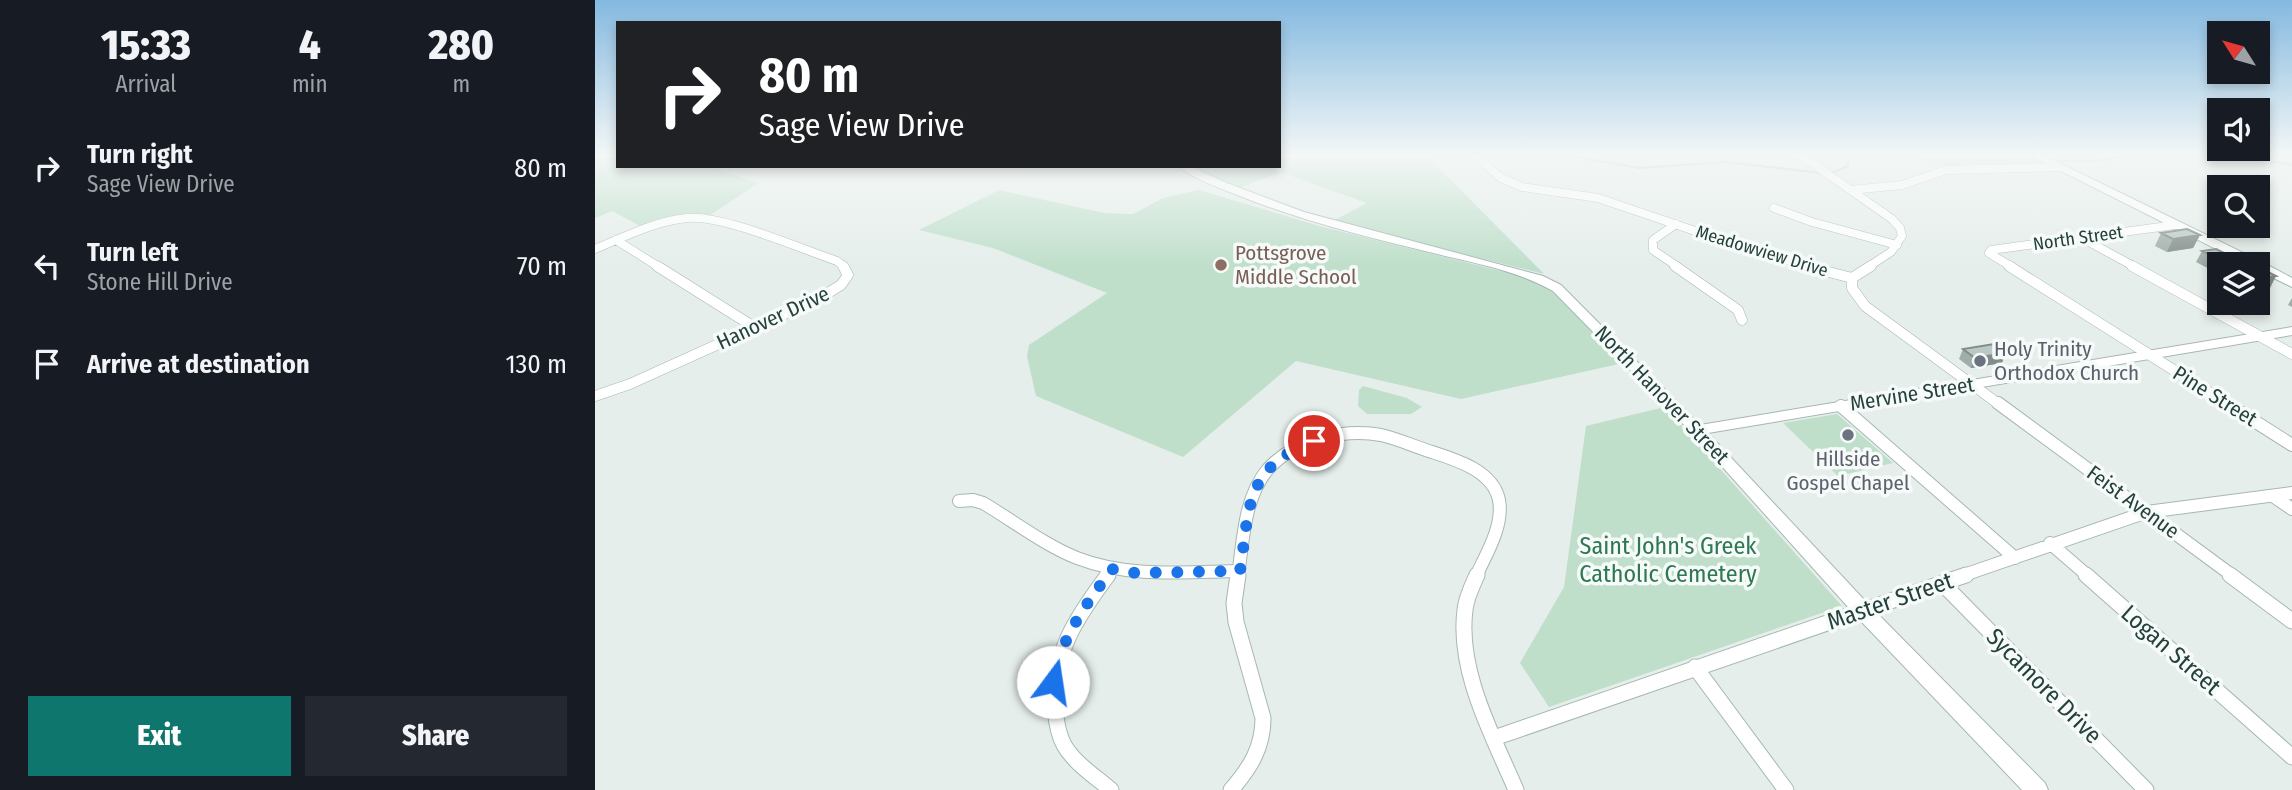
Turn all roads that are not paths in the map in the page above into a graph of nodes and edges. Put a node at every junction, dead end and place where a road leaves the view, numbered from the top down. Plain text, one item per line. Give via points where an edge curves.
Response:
1 (1242, 193) edge
2 (1561, 193) edge
3 (1855, 193) edge
4 (2110, 193) edge
5 (1774, 208) dead end
6 (1676, 224) junction
7 (2175, 225) junction
8 (2080, 237) junction
9 (616, 240) junction
10 (1897, 245) junction
11 (595, 249) edge
12 (2230, 252) edge
13 (1996, 258) joint
14 (2270, 272) edge
15 (1852, 278) junction
16 (2292, 283) edge
17 (1742, 320) dead end
18 (754, 327) junction
19 (2292, 331) edge
20 (2259, 336) junction
21 (2292, 354) edge
22 (2148, 355) junction
23 (1973, 384) junction
24 (595, 396) edge
25 (1841, 406) junction
26 (1697, 430) junction
27 (2292, 445) edge
28 (2292, 493) edge
29 (2273, 496) junction
30 (958, 501) dead end
31 (2292, 509) edge
32 (2147, 512) junction
33 (2050, 544) junction
34 (2015, 558) junction
35 (1112, 569) junction
36 (1240, 571) junction
37 (1942, 583) junction
38 (1863, 611) junction
39 (2292, 621) edge
40 (1695, 667) junction
41 (1494, 738) junction
42 (2292, 757) edge
43 (1111, 790) edge
44 (1231, 790) edge
45 (1516, 790) edge
46 (1786, 790) edge
47 (2037, 790) edge
48 (2146, 790) edge

1 - 26 street, North Hanover Street via 1309,219 1548,282
2 - 6 street, Meadowview Drive via 1598,198
3 - 10 street via 1901,228
4 - 7 main road
5 - 10 street
6 - 15 street, Meadowview Drive
6 - 17 street via 1653,240 1653,250 1738,310
7 - 8 street, North Street
7 - 12 main road
8 - 13 street, North Street via 1991,250
8 - 20 street
9 - 11 street, Hanover Drive
9 - 18 street
9 - 18 street, Hanover Drive via 661,223 712,218 837,261 847,269 846,280 832,292
10 - 15 street
13 - 22 street, Pine Street
14 - 16 main road
15 - 23 street, Feist Avenue via 1852,288 1864,306
18 - 24 street, Hanover Drive
19 - 20 street, Mervine Street
20 - 21 street
20 - 22 street, Mervine Street
22 - 23 street, Mervine Street
22 - 27 street, Pine Street
23 - 25 street, Mervine Street
23 - 32 street, Feist Avenue
25 - 26 street, Mervine Street
25 - 34 street
26 - 38 street, North Hanover Street
28 - 29 street, Master Street
29 - 31 street
29 - 32 street, Master Street
30 - 35 street via 983,503 1074,558
32 - 33 street, Master Street
32 - 39 street, Feist Avenue
33 - 34 street, Master Street
33 - 42 street, Logan Street
34 - 37 street, Master Street
35 - 36 street via 1135,573
35 - 43 street via 1064,642 1053,682 1058,732 1067,750
36 - 41 street via 1255,487 1267,469 1304,445 1343,434 1374,434 1473,468 1494,488 1502,509 1464,614 1469,664
36 - 44 street via 1234,603 1264,734 1258,753
37 - 38 street, Master Street
37 - 48 street, Sycamore Drive
38 - 40 street, Master Street
38 - 47 street, North Hanover Street
40 - 41 street, Master Street
40 - 46 street
41 - 45 street

